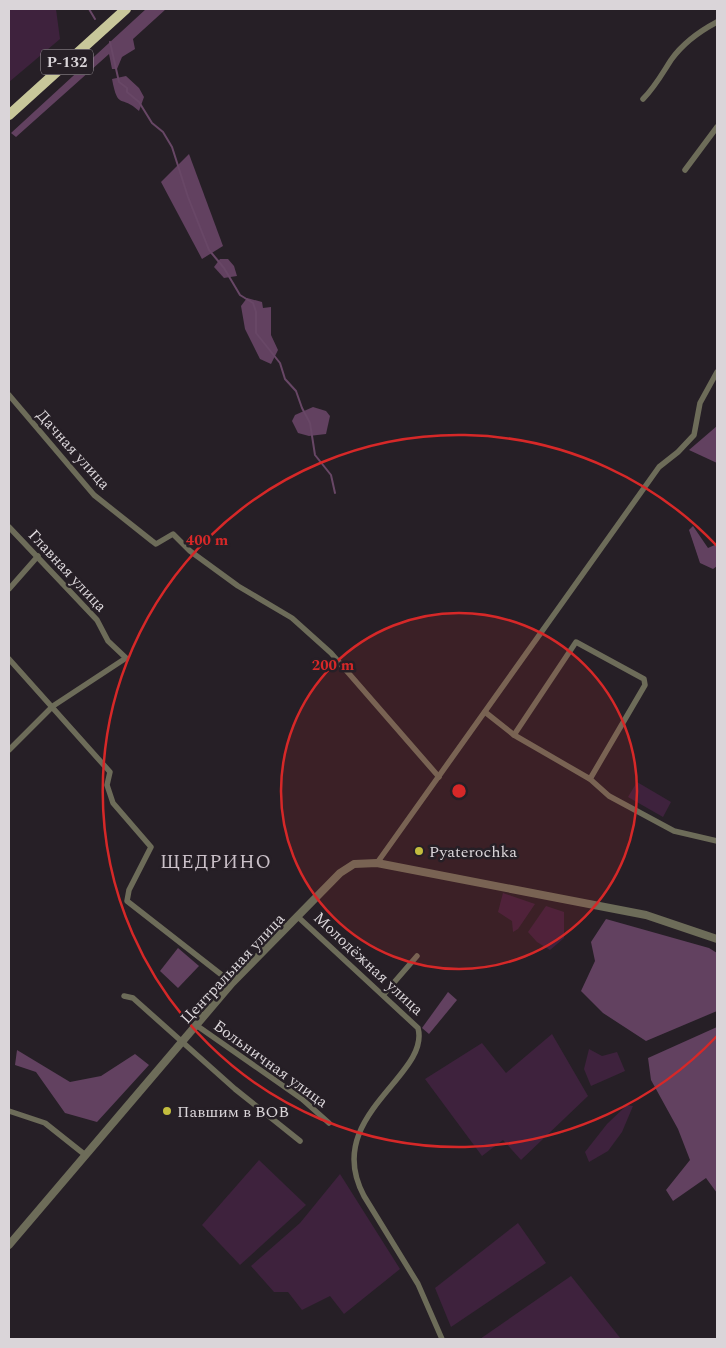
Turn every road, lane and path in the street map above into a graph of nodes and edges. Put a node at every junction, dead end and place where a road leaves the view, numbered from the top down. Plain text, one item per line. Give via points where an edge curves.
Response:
1 (126, 9) edge
2 (717, 22) edge
3 (643, 99) dead end
4 (9, 115) edge
5 (717, 127) edge
6 (685, 170) dead end
7 (717, 372) edge
8 (9, 395) edge
9 (9, 527) edge
10 (38, 556) junction
11 (9, 589) edge
12 (9, 659) edge
13 (53, 706) junction
14 (485, 712) junction
15 (514, 736) junction
16 (9, 750) edge
17 (439, 777) junction
18 (590, 779) junction
19 (717, 841) edge
20 (377, 862) junction
21 (298, 916) junction
22 (717, 939) edge
23 (417, 956) dead end
24 (232, 983) junction
25 (384, 994) junction
26 (124, 996) dead end
27 (196, 1026) junction
28 (182, 1043) junction
29 (9, 1111) edge
30 (329, 1123) dead end
31 (300, 1142) dead end
32 (84, 1154) junction
33 (9, 1245) edge
34 (442, 1339) edge

1 - 4 highway, Р-132
2 - 3 street via 698,32 672,58 655,88
5 - 6 street
7 - 14 street via 700,403 694,435 659,467
8 - 17 street, Дачная улица via 94,495 156,544 173,534 190,551 242,588 292,618 331,653
9 - 10 street, Главная улица
10 - 11 street
10 - 13 street, Главная улица via 97,620 108,641 126,658
12 - 13 street
13 - 16 street
13 - 24 street via 110,772 107,785 113,803 151,847 129,890 127,901
14 - 15 street
14 - 17 street
15 - 18 street
15 - 18 street via 576,642 644,679 645,685
17 - 20 street
18 - 19 street via 609,796 674,831
20 - 21 street, Центральная улица via 354,864 340,873
20 - 22 street, Центральная улица via 646,915
21 - 24 street, Центральная улица
21 - 25 street, Молодёжная улица
23 - 25 street
24 - 27 street, Центральная улица
25 - 34 street, Молодёжная улица via 418,1028 419,1042 411,1060 372,1110 360,1131 354,1170 356,1182 418,1284
26 - 28 street via 133,998
27 - 28 street, Центральная улица
27 - 30 street, Больничная улица via 302,1099
28 - 31 street
28 - 32 street, Центральная улица
29 - 32 street via 45,1123
32 - 33 street, Центральная улица

